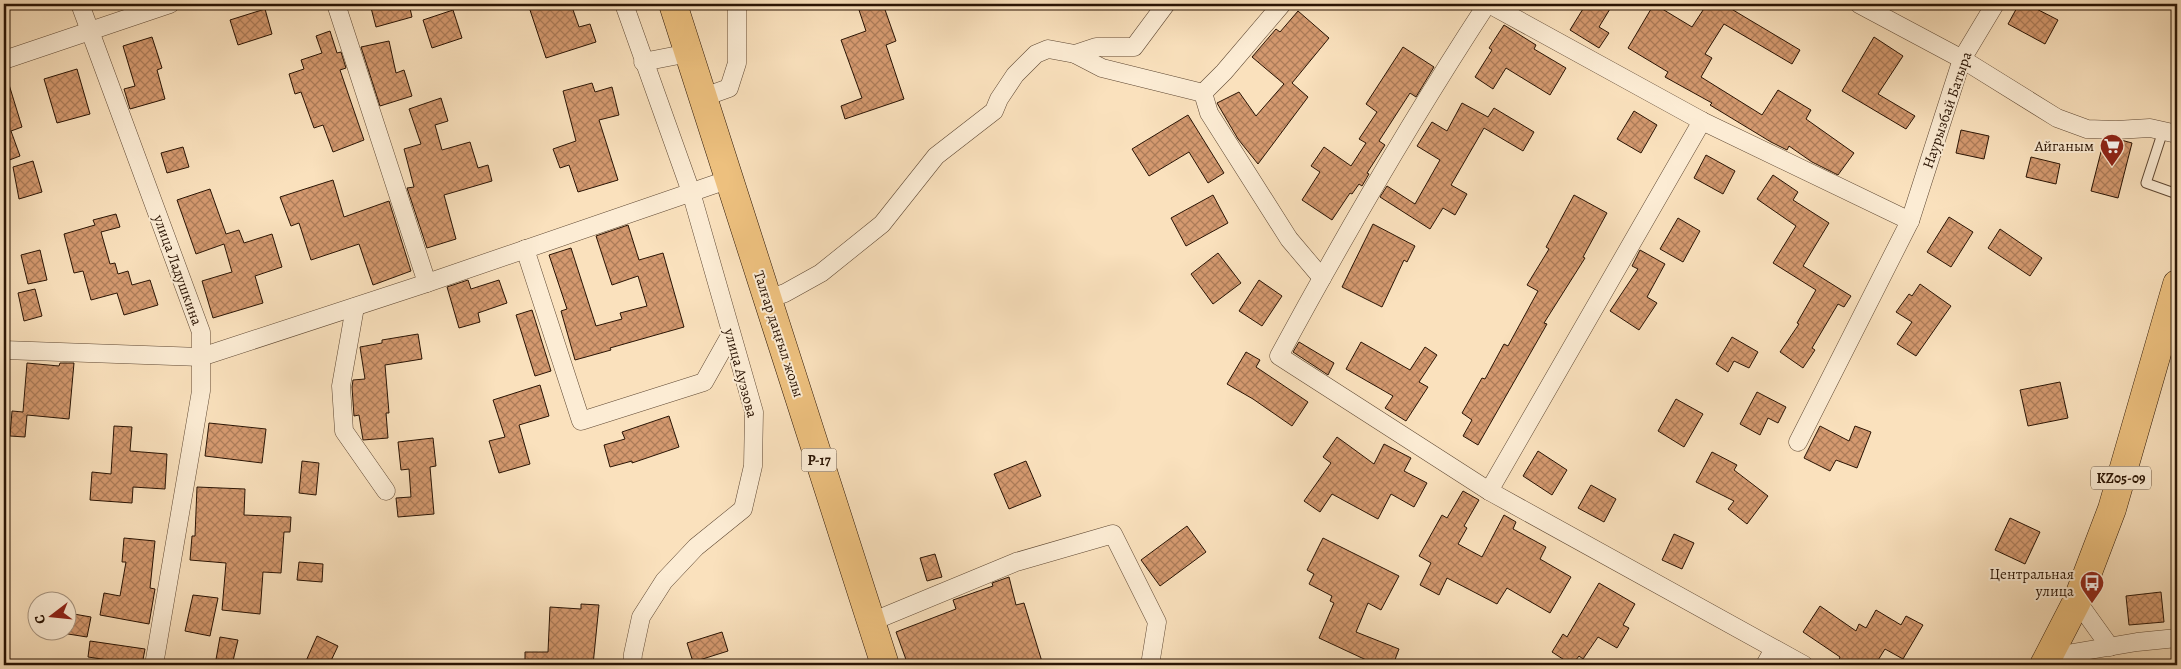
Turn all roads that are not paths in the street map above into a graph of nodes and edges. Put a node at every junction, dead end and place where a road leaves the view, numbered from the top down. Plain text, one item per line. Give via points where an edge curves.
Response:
1 (80, 4) edge
2 (170, 4) edge
3 (336, 4) edge
4 (624, 4) edge
5 (673, 4) edge
6 (737, 4) edge
7 (1166, 4) edge
8 (1282, 4) edge
9 (1488, 4) edge
10 (1859, 4) edge
11 (1994, 4) edge
12 (89, 30) junction
13 (689, 53) junction
14 (1075, 54) junction
15 (1962, 59) junction
16 (4, 60) edge
17 (643, 62) junction
18 (1203, 92) junction
19 (704, 97) junction
20 (1702, 121) junction
21 (2170, 132) edge
22 (730, 179) junction
23 (691, 192) junction
24 (2177, 194) edge
25 (1910, 221) junction
26 (525, 250) junction
27 (1322, 278) junction
28 (428, 283) junction
29 (2177, 284) edge
30 (768, 299) junction
31 (355, 307) junction
32 (730, 334) junction
33 (4, 350) edge
34 (201, 357) junction
35 (1798, 442) dead end
36 (386, 491) dead end
37 (1489, 491) junction
38 (2077, 601) junction
39 (871, 622) junction
40 (2177, 638) edge
41 (2110, 646) junction
42 (1774, 649) junction
43 (2046, 661) edge
44 (154, 665) edge
45 (632, 665) edge
46 (885, 665) edge
47 (1150, 665) edge
48 (1765, 665) edge
49 (1804, 665) edge

1 - 12 street, улица Ладушкина
2 - 12 street
3 - 28 street
4 - 17 street, улица Ауэзова
5 - 13 main road, Талғар даңғыл жолы / P-17
6 - 19 street via 737,64 729,88
7 - 14 street via 1134,47 1096,47
8 - 18 street
9 - 20 street
9 - 27 street
10 - 15 street
11 - 15 street, Наурызбай Батыра
12 - 16 street
12 - 34 street, улица Ладушкина via 201,332
13 - 17 street
13 - 19 main road, Талғар даңғыл жолы / P-17
14 - 18 street via 1102,68
14 - 30 street via 1048,49 1036,54 1015,75 994,111 936,156 882,224 821,272
15 - 21 street via 2057,118 2087,129 2150,128
15 - 25 street, Наурызбай Батыра
17 - 23 street, улица Ауэзова
18 - 27 street via 1209,113 1284,231
19 - 22 main road, Талғар даңғыл жолы / P-17
20 - 25 street
20 - 37 street
21 - 24 lane via 2146,183
22 - 23 street
22 - 30 main road, Талғар даңғыл жолы / P-17
23 - 26 street
23 - 32 street, улица Ауэзова
25 - 35 street, Наурызбай Батыра
26 - 28 street
26 - 32 street via 581,421 704,382
27 - 37 street via 1279,356
28 - 31 street
29 - 38 main road, KZ05-09 via 2112,509
30 - 39 main road, Талғар даңғыл жолы / P-17
31 - 34 street
31 - 36 street via 341,386 344,431
32 - 45 street, улица Ауэзова via 754,412 753,466 743,509 696,547 664,581 641,616
33 - 34 street
34 - 44 street, улица Ладушкина via 201,392
37 - 42 street
38 - 41 street
38 - 43 main road, KZ05-09
39 - 46 main road, Талғар даңғыл жолы / P-17
39 - 47 street via 1016,562 1113,534 1157,622
40 - 41 street
41 - 43 street
42 - 48 street
42 - 49 street

